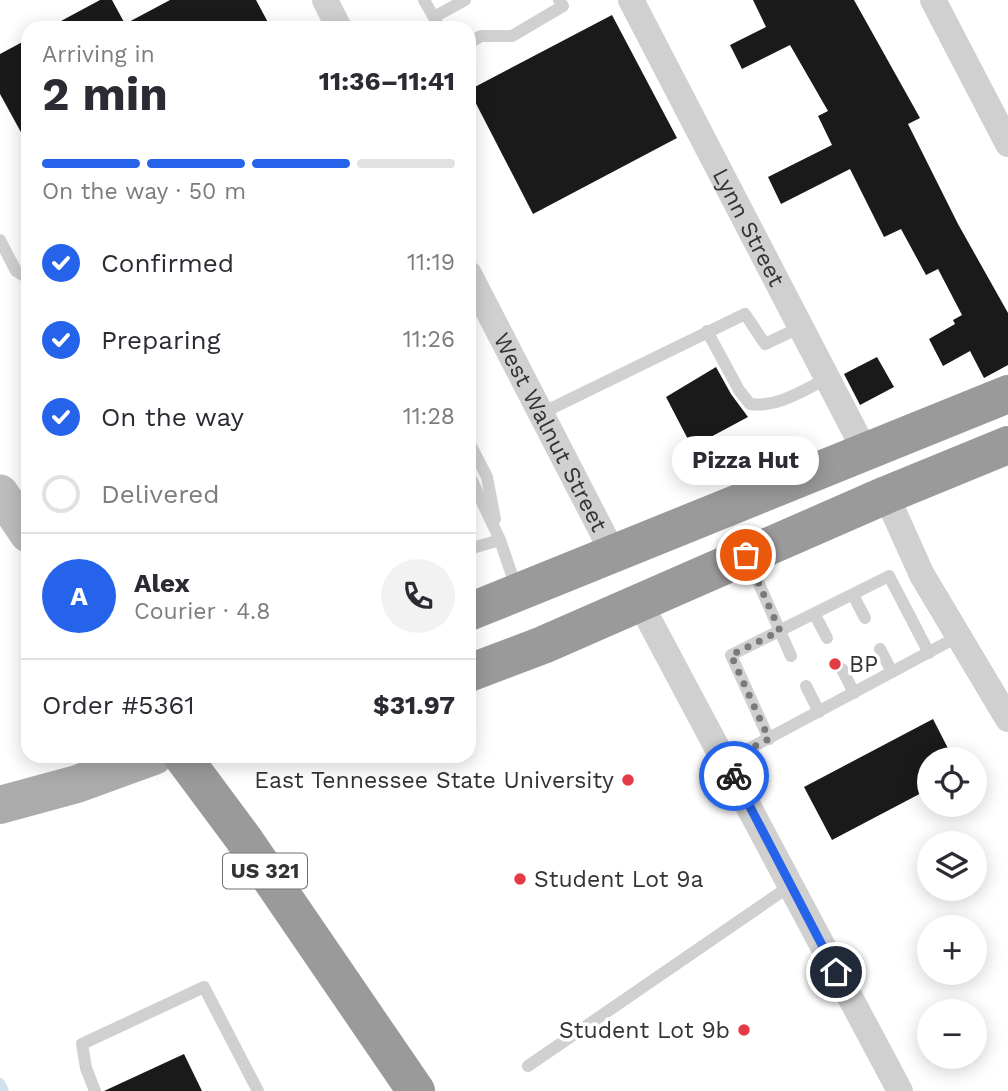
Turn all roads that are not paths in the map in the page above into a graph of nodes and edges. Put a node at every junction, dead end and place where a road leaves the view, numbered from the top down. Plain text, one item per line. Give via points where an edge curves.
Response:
1 (325, 0) edge
2 (424, 0) edge
3 (465, 0) edge
4 (559, 0) edge
5 (631, 0) edge
6 (933, 0) edge
7 (336, 21) edge
8 (436, 21) edge
9 (439, 21) edge
10 (476, 39) edge
11 (1008, 144) edge
12 (0, 240) edge
13 (21, 274) edge
14 (476, 287) edge
15 (801, 327) junction
16 (708, 331) junction
17 (828, 377) junction
18 (1008, 394) edge
19 (542, 413) junction
20 (1008, 445) edge
21 (866, 453) junction
22 (476, 456) edge
23 (476, 489) edge
24 (0, 493) edge
25 (886, 495) junction
26 (21, 524) edge
27 (499, 540) junction
28 (476, 547) edge
29 (614, 555) junction
30 (746, 555) junction
31 (519, 593) junction
32 (853, 596) junction
33 (640, 603) junction
34 (476, 609) edge
35 (815, 614) junction
36 (865, 618) dead end
37 (780, 631) junction
38 (959, 636) junction
39 (827, 638) dead end
40 (880, 649) dead end
41 (929, 653) junction
42 (791, 656) dead end
43 (842, 668) dead end
44 (476, 670) edge
45 (892, 672) junction
46 (806, 686) dead end
47 (854, 694) junction
48 (819, 712) junction
49 (1008, 719) edge
50 (769, 739) junction
51 (726, 761) junction
52 (135, 763) edge
53 (187, 763) edge
54 (0, 805) edge
55 (790, 886) junction
56 (528, 1066) dead end
57 (95, 1091) edge
58 (258, 1091) edge
59 (416, 1091) edge
60 (900, 1091) edge

1 - 7 street
2 - 8 lane
3 - 9 lane
4 - 10 lane via 563,6 512,36
5 - 15 street, Lynn Street
6 - 11 street
12 - 13 lane
14 - 19 street, West Walnut Street
15 - 16 lane via 765,344 745,314
15 - 17 street, Lynn Street
16 - 17 lane via 750,404 764,406
16 - 19 lane
17 - 21 street, Lynn Street
18 - 21 highway
19 - 29 street, West Walnut Street
20 - 25 highway
21 - 29 highway
22 - 27 lane via 487,477
23 - 27 lane
24 - 26 main road
25 - 30 highway
25 - 38 street via 922,575
27 - 28 lane
27 - 31 lane
29 - 31 highway
30 - 33 highway
30 - 37 lane
31 - 34 highway
32 - 35 lane
32 - 36 lane
32 - 41 lane via 889,576
33 - 44 highway
33 - 51 street
35 - 37 lane
35 - 39 lane
37 - 42 lane
37 - 50 lane via 731,655
38 - 41 lane
38 - 49 street
40 - 45 lane
41 - 45 lane
43 - 47 lane
45 - 47 lane
46 - 48 lane
47 - 48 lane
48 - 50 lane
50 - 51 lane
51 - 55 street
52 - 54 main road
53 - 59 highway, US 321
55 - 56 lane
55 - 60 street
57 - 58 lane via 82,1044 204,987

